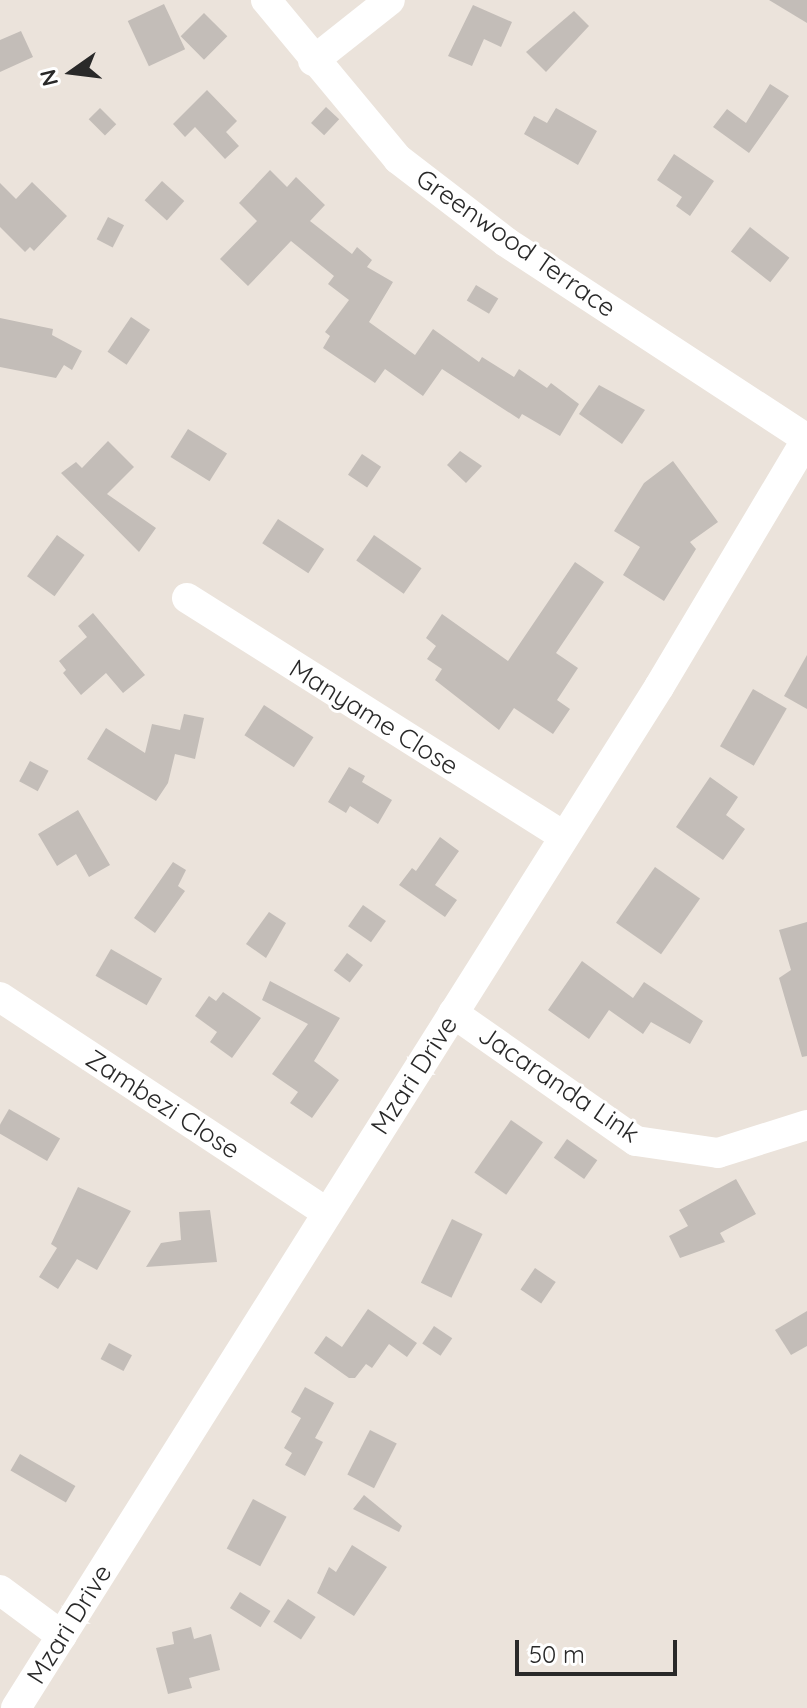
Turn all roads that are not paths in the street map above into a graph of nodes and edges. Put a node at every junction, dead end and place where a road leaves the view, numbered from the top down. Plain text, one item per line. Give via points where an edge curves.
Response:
1 (266, 0) edge
2 (390, 0) edge
3 (313, 61) junction
4 (807, 439) edge
5 (187, 598) dead end
6 (562, 835) junction
7 (0, 997) edge
8 (453, 1013) junction
9 (807, 1125) edge
10 (326, 1212) junction
11 (0, 1590) edge
12 (62, 1636) junction
13 (16, 1708) edge

1 - 3 street, Greenwood Terrace
2 - 3 street
3 - 4 street, Greenwood Terrace via 398,159 506,242
4 - 6 street, Mzari Drive via 659,687
5 - 6 street, Manyame Close
6 - 8 street, Mzari Drive
7 - 10 street, Zambezi Close
8 - 9 street, Jacaranda Link via 636,1141 718,1153
8 - 10 street, Mzari Drive
10 - 12 street, Mzari Drive
11 - 12 street
12 - 13 street, Mzari Drive

